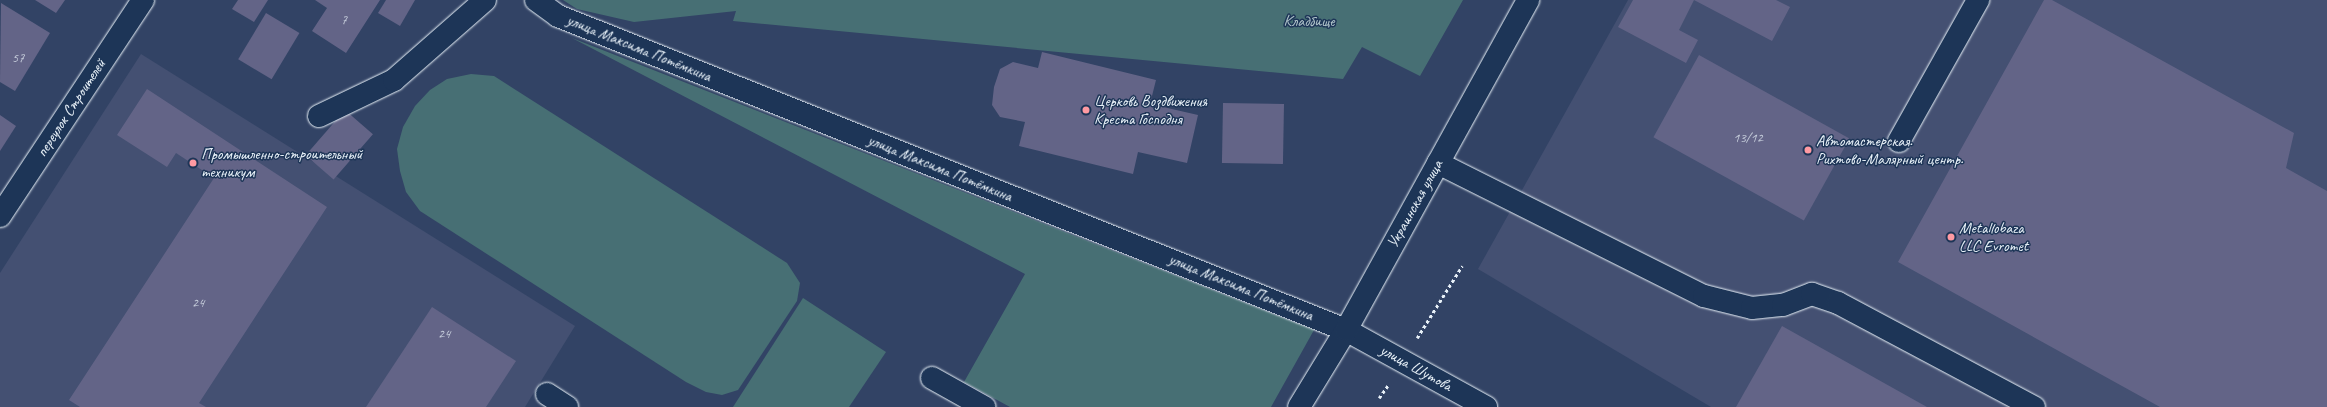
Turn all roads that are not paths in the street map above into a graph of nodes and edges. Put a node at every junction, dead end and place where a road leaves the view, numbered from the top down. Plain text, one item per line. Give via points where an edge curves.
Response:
1 (143, 0) edge
2 (485, 0) edge
3 (536, 0) edge
4 (1528, 0) edge
5 (1978, 0) edge
6 (319, 116) dead end
7 (1900, 140) dead end
8 (1438, 162) junction
9 (0, 216) edge
10 (1346, 330) junction
11 (932, 378) dead end
12 (547, 394) dead end
13 (567, 407) edge
14 (984, 407) edge
15 (1299, 407) edge
16 (1486, 407) edge
17 (2034, 407) edge

1 - 9 street, переулок Строителей
2 - 6 street via 394,80
3 - 10 street, улица Максима Потёмкина via 558,16
4 - 8 street, Украинская улица
5 - 7 street
8 - 10 street, Украинская улица
8 - 17 street via 1704,296 1752,308 1783,305 1812,294 1838,303
10 - 15 street, Украинская улица
10 - 16 street, улица Шутова
11 - 14 street
12 - 13 street

